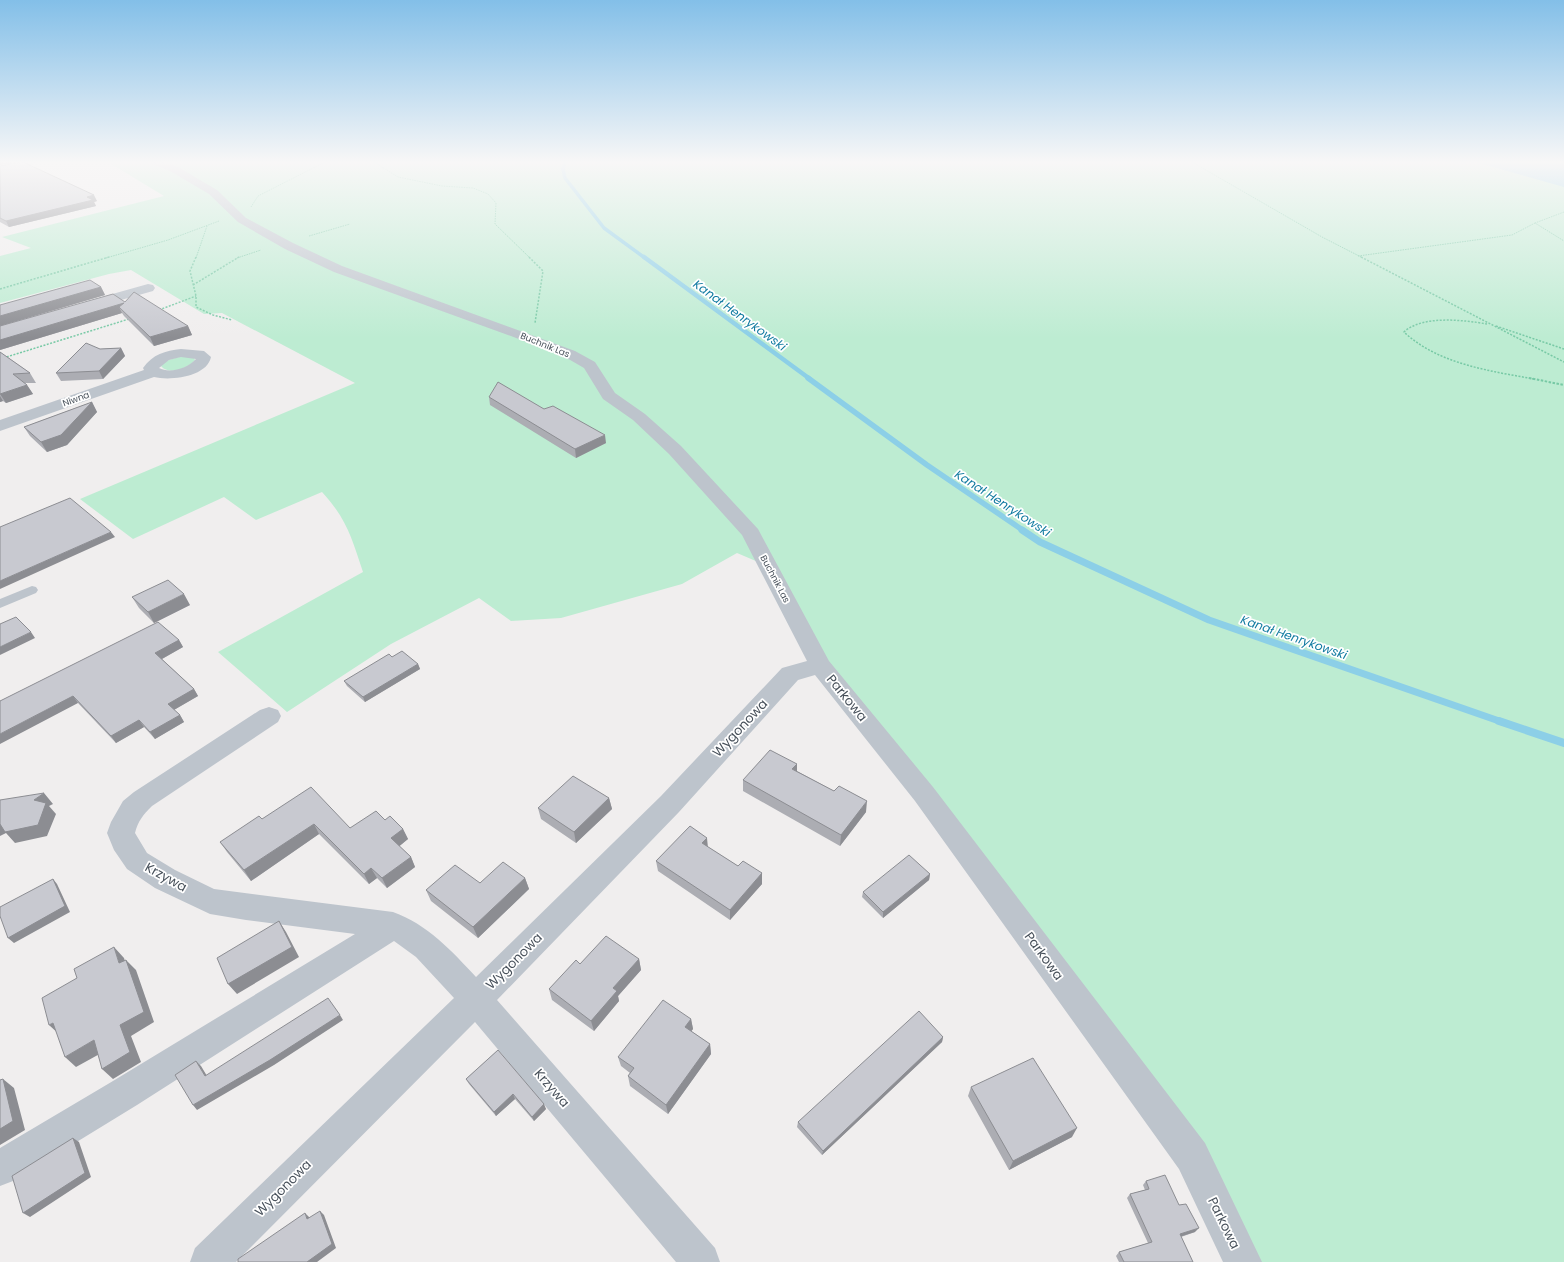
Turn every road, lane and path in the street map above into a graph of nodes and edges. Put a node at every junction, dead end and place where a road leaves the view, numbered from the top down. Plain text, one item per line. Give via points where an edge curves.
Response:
1 (244, 221) edge
2 (495, 221) edge
3 (1294, 221) edge
4 (1541, 221) edge
5 (1535, 223) junction
6 (350, 224) dead end
7 (1564, 241) edge
8 (288, 245) junction
9 (1358, 256) junction
10 (193, 285) junction
11 (148, 288) dead end
12 (0, 289) edge
13 (196, 296) junction
14 (74, 310) edge
15 (155, 311) edge
16 (132, 318) edge
17 (232, 320) dead end
18 (536, 323) dead end
19 (1490, 324) junction
20 (1564, 349) edge
21 (0, 359) edge
22 (1564, 362) edge
23 (153, 372) dead end
24 (1564, 385) edge
25 (0, 426) edge
26 (32, 590) dead end
27 (0, 604) edge
28 (820, 665) junction
29 (269, 716) dead end
30 (393, 925) junction
31 (476, 999) junction
32 (0, 1168) edge
33 (209, 1262) edge
34 (701, 1262) edge
35 (1243, 1262) edge

1 - 8 street, Buchnik Las
2 - 18 path via 495,224 543,271
3 - 9 path
4 - 5 path
5 - 7 path
5 - 9 path via 1512,235
6 - 8 path
8 - 10 path via 246,253 230,260
8 - 28 street, Buchnik Las via 338,269 516,333 570,354 590,365 609,396 675,450 751,533
9 - 19 path
10 - 12 path via 190,271 198,258 207,225 127,252
10 - 13 path
11 - 14 street
13 - 15 path
13 - 17 path via 196,307
16 - 21 path
19 - 20 path
19 - 22 path
19 - 24 path via 1448,321 1410,326 1404,332 1409,339 1428,351 1449,359
23 - 25 street, Niwna
26 - 27 lane
28 - 31 street, Wygonowa via 790,674 670,804
28 - 35 street, Parkowa via 924,794 1192,1156
29 - 30 street, Krzywa via 143,799 132,809 124,822 121,833 124,842 137,861 165,879 210,901
30 - 31 street, Krzywa via 404,929 439,959
30 - 32 street via 145,1081
31 - 33 street, Wygonowa
31 - 34 street, Krzywa

